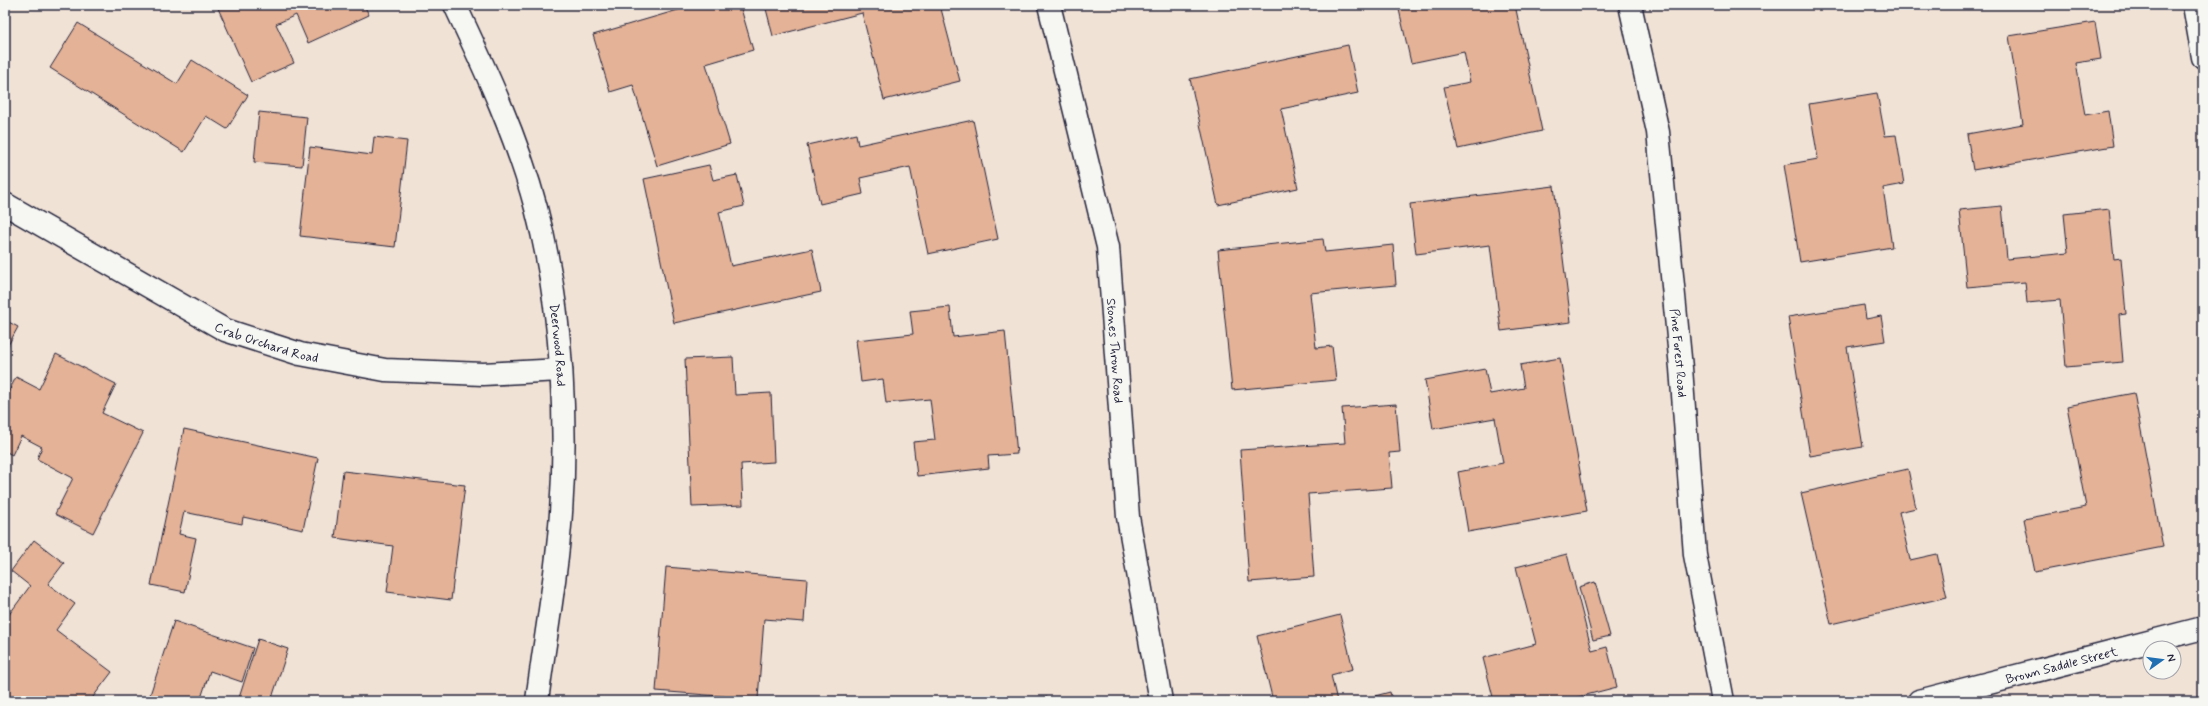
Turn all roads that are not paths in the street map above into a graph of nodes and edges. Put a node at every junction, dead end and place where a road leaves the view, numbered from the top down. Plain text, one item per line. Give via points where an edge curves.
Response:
1 (455, 5) edge
2 (1049, 5) edge
3 (1630, 5) edge
4 (2194, 5) edge
5 (2203, 57) edge
6 (5, 204) edge
7 (561, 370) junction
8 (2203, 628) edge
9 (537, 701) edge
10 (1161, 701) edge
11 (1723, 701) edge
12 (1919, 701) edge

1 - 7 street, Deerwood Road via 504,112 536,208 552,284
2 - 10 street, Stones Throw Road via 1108,248 1128,517
3 - 11 street, Pine Forest Road via 1658,132 1696,555
4 - 5 street
6 - 7 street, Crab Orchard Road via 225,330 300,354 385,370 484,374
7 - 9 street, Deerwood Road via 562,461 559,536
8 - 12 street, Brown Saddle Street

